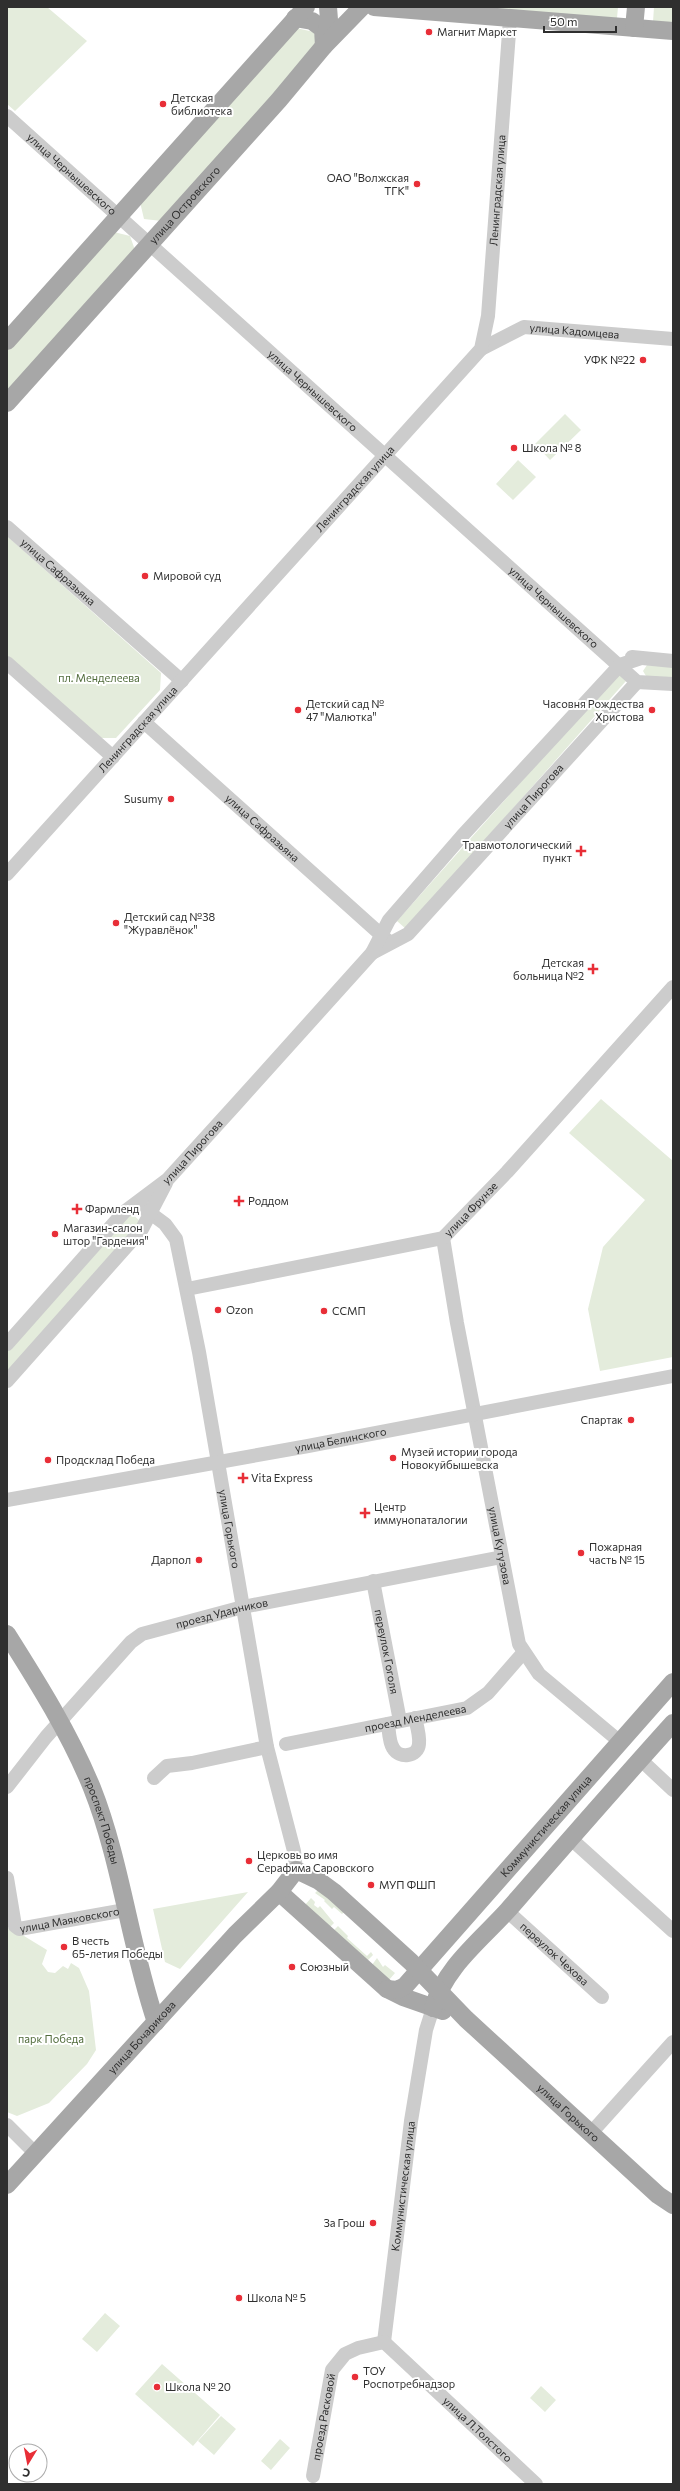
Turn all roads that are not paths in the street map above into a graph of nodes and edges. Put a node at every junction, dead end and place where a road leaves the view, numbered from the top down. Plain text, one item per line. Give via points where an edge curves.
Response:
1 (328, 7) edge
2 (362, 7) edge
3 (374, 7) edge
4 (636, 7) edge
5 (299, 11) edge
6 (510, 19) junction
7 (634, 28) junction
8 (673, 31) edge
9 (324, 46) junction
10 (7, 116) edge
11 (119, 215) junction
12 (150, 243) junction
13 (673, 339) edge
14 (7, 341) edge
15 (481, 349) junction
16 (7, 403) edge
17 (386, 454) junction
18 (7, 527) edge
19 (609, 655) junction
20 (641, 658) junction
21 (673, 661) edge
22 (7, 663) edge
23 (620, 665) junction
24 (182, 681) junction
25 (637, 682) junction
26 (673, 684) edge
27 (144, 722) junction
28 (113, 757) junction
29 (7, 874) edge
30 (386, 940) junction
31 (673, 988) edge
32 (168, 1179) junction
33 (138, 1204) junction
34 (151, 1213) junction
35 (443, 1238) junction
36 (187, 1289) junction
37 (7, 1344) edge
38 (673, 1376) edge
39 (7, 1381) edge
40 (475, 1414) junction
41 (217, 1463) junction
42 (7, 1500) edge
43 (502, 1557) junction
44 (373, 1581) junction
45 (243, 1606) junction
46 (7, 1634) edge
47 (524, 1653) junction
48 (673, 1682) edge
49 (415, 1718) junction
50 (394, 1722) junction
51 (59, 1723) junction
52 (673, 1723) edge
53 (619, 1741) junction
54 (286, 1744) dead end
55 (267, 1747) junction
56 (640, 1759) junction
57 (154, 1778) dead end
58 (7, 1787) edge
59 (673, 1790) edge
60 (570, 1838) junction
61 (296, 1870) junction
62 (7, 1878) edge
63 (279, 1892) junction
64 (125, 1910) junction
65 (507, 1911) junction
66 (673, 1931) edge
67 (418, 1970) junction
68 (387, 1989) junction
69 (439, 1990) junction
70 (602, 1997) dead end
71 (426, 2006) junction
72 (466, 2019) junction
73 (156, 2022) junction
74 (673, 2042) edge
75 (7, 2126) edge
76 (591, 2133) junction
77 (36, 2154) junction
78 (7, 2185) edge
79 (673, 2205) edge
80 (384, 2342) junction
81 (313, 2476) dead end
82 (536, 2484) edge

1 - 9 main road via 329,20
2 - 9 main road, улица Островского
3 - 6 main road
4 - 7 main road
5 - 9 main road via 323,29
5 - 11 main road
6 - 7 main road
6 - 15 street, Ленинградская улица via 488,316
7 - 8 main road
9 - 12 main road, улица Островского via 279,100
10 - 11 street, улица Чернышевского
11 - 12 street, улица Чернышевского
11 - 14 main road
12 - 16 main road, улица Островского
12 - 17 street, улица Чернышевского
13 - 15 street, улица Кадомцева via 524,327
15 - 17 street, Ленинградская улица
17 - 19 street, улица Чернышевского
17 - 24 street, Ленинградская улица
18 - 24 street, улица Сафразьяна
19 - 20 street
19 - 23 street, улица Чернышевского
20 - 21 street
20 - 23 street
22 - 28 street
23 - 25 street, улица Чернышевского
23 - 30 street, улица Пирогова via 462,836 389,920
24 - 27 street, Ленинградская улица
25 - 26 street
25 - 30 street, улица Пирогова via 408,934
27 - 28 street, Ленинградская улица
27 - 30 street, улица Сафразьяна
28 - 29 street, Ленинградская улица
30 - 32 street, улица Пирогова
31 - 35 street, улица Фрунзе via 507,1172
32 - 33 street, улица Пирогова
32 - 34 street
33 - 34 street, улица Горького
33 - 37 street, улица Пирогова via 124,1212
34 - 36 street, улица Горького via 165,1224 176,1239
34 - 39 street via 142,1229
35 - 36 street, улица Фрунзе
35 - 40 street, улица Кутузова
36 - 41 street, улица Горького
38 - 40 street, улица Белинского
40 - 41 street, улица Белинского
40 - 43 street, улица Кутузова
41 - 42 street, улица Белинского
41 - 45 street, улица Горького
43 - 44 street, проезд Ударников
43 - 47 street, улица Кутузова via 519,1644
44 - 45 street, проезд Ударников
44 - 50 street, переулок Гоголя
45 - 51 street, проезд Ударников via 142,1634 131,1642
45 - 55 street, улица Горького
46 - 51 main road, проспект Победы
47 - 49 street, проезд Менделеева via 488,1692 467,1708
47 - 53 street, улица Кутузова via 539,1674
48 - 53 main road, Коммунистическая улица
49 - 50 street, проезд Менделеева
49 - 50 street, переулок Гоголя via 419,1742 416,1751 408,1756 398,1754 392,1747
50 - 54 street, проезд Менделеева
51 - 58 street, проезд Ударников
51 - 64 main road, проспект Победы via 76,1752 92,1789
52 - 56 main road
53 - 56 main road, улица Кутузова
53 - 67 main road, Коммунистическая улица
55 - 57 street via 167,1766
55 - 61 street, улица Горького via 294,1851
56 - 59 street, улица Кутузова
56 - 60 main road
60 - 65 main road
60 - 66 street
61 - 63 main road, улица Бочарикова
61 - 67 main road, улица Горького via 319,1881 334,1892
62 - 64 street, улица Маяковского via 15,1926 19,1929
63 - 68 main road
63 - 73 main road, улица Бочарикова via 235,1935
64 - 73 main road, проспект Победы via 142,1983
65 - 69 main road via 448,1975
65 - 70 street, переулок Чехова
67 - 68 main road, Коммунистическая улица via 402,1989
67 - 69 main road, улица Горького
67 - 71 main road
68 - 71 main road
69 - 71 main road
69 - 72 main road, улица Горького
71 - 72 main road
71 - 80 street, Коммунистическая улица via 426,2030 411,2121
72 - 76 main road, улица Горького
73 - 77 main road, улица Бочарикова
74 - 76 street
75 - 77 street
76 - 79 main road, улица Горького via 658,2195
77 - 78 main road, улица Бочарикова
80 - 81 street, проезд Расковой via 345,2354 332,2370
80 - 82 street, улица Л.Толстого

